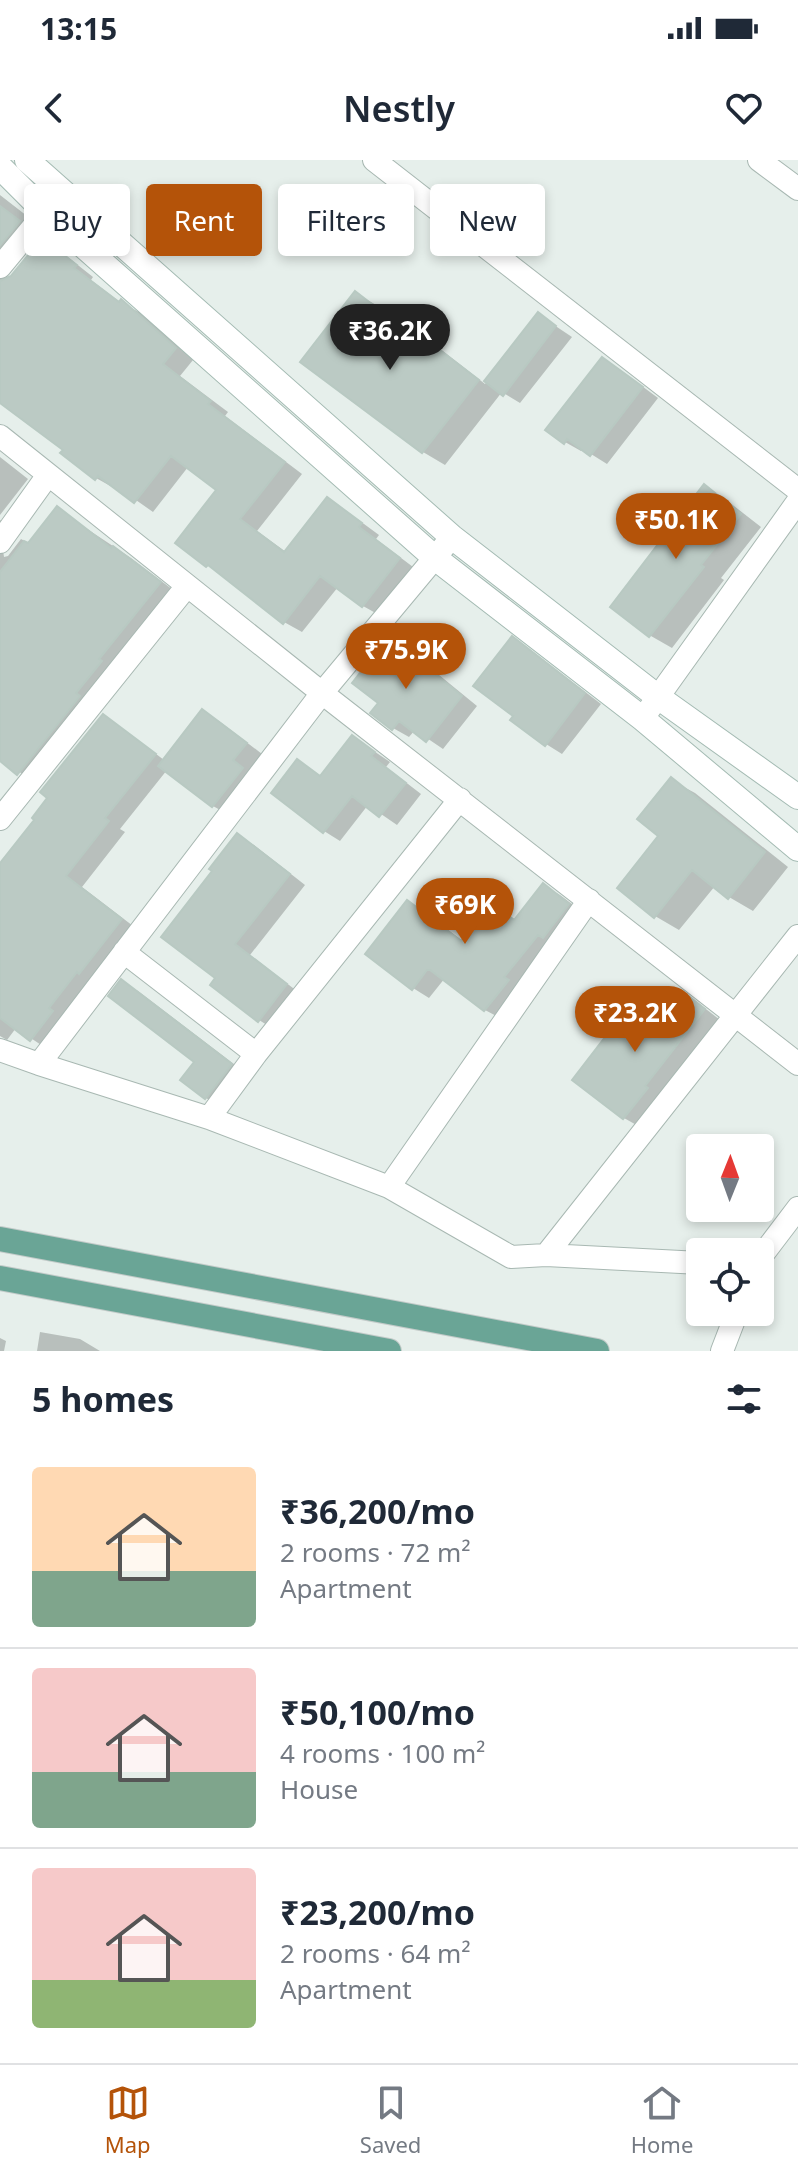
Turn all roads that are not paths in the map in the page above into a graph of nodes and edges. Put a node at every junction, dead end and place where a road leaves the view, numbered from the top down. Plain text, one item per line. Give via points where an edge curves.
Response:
1 (27, 160) edge
2 (374, 160) edge
3 (759, 160) edge
4 (0, 167) edge
5 (53, 184) edge
6 (798, 189) edge
7 (24, 191) edge
8 (24, 236) edge
9 (130, 252) edge
10 (95, 256) edge
11 (0, 267) edge
12 (0, 436) edge
13 (48, 475) junction
14 (798, 490) edge
15 (798, 501) edge
16 (452, 537) junction
17 (0, 542) edge
18 (435, 558) junction
19 (187, 586) junction
20 (322, 693) junction
21 (658, 697) junction
22 (643, 719) junction
23 (798, 797) edge
24 (460, 799) junction
25 (0, 819) edge
26 (798, 849) edge
27 (589, 900) junction
28 (798, 936) edge
29 (124, 952) junction
30 (736, 1013) junction
31 (0, 1050) edge
32 (256, 1054) junction
33 (39, 1064) junction
34 (798, 1064) edge
35 (209, 1118) junction
36 (389, 1187) junction
37 (798, 1208) edge
38 (0, 1239) edge
39 (774, 1240) edge
40 (546, 1255) junction
41 (686, 1262) edge
42 (0, 1278) edge
43 (732, 1326) edge
44 (389, 1351) edge
45 (597, 1351) edge
46 (722, 1351) edge

1 - 5 street
2 - 14 street
3 - 6 street
4 - 7 street
8 - 11 street
9 - 16 street
10 - 18 street
12 - 13 street
13 - 17 street
13 - 19 street
15 - 21 street
16 - 18 street
16 - 21 street
18 - 20 street
18 - 22 street
19 - 20 street
19 - 25 street
20 - 24 street
20 - 29 street
21 - 22 street
21 - 23 street
22 - 26 street
24 - 27 street
24 - 32 street
27 - 30 street
27 - 36 street
28 - 30 street
29 - 32 street
29 - 33 street
30 - 34 street
30 - 40 street
31 - 33 street
32 - 35 street
33 - 35 street
35 - 36 street
36 - 40 street via 511,1257
37 - 39 street
38 - 45 main road
40 - 41 street
42 - 44 main road
43 - 46 street

